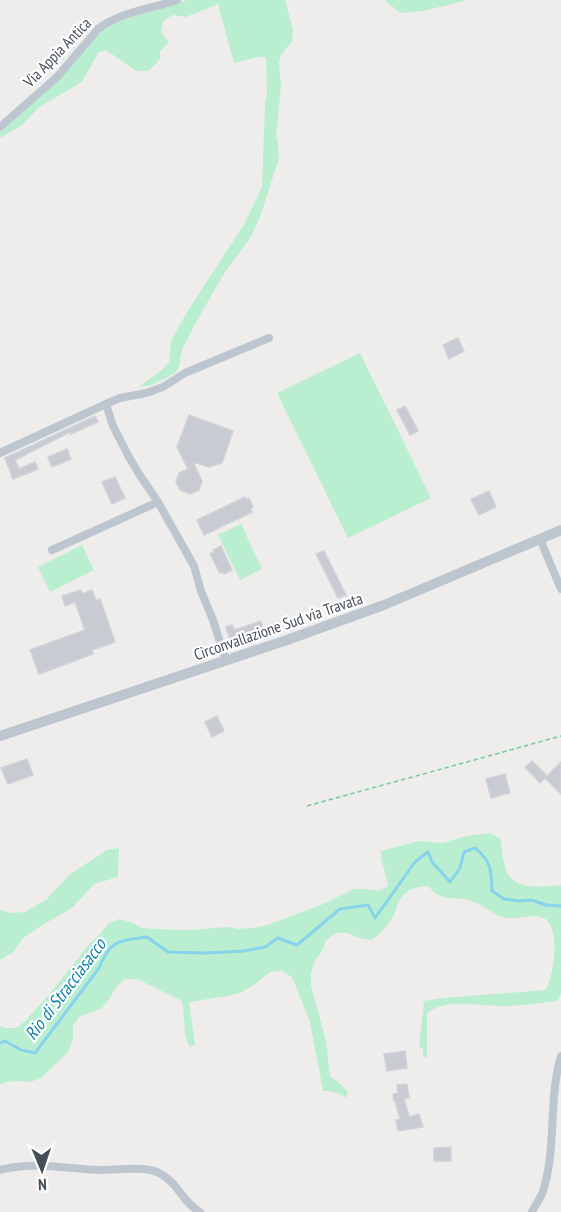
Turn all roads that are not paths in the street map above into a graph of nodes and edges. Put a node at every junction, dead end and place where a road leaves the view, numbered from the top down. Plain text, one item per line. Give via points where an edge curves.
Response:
1 (177, 0) edge
2 (0, 127) edge
3 (269, 338) dead end
4 (106, 404) junction
5 (0, 453) edge
6 (159, 502) junction
7 (561, 530) edge
8 (540, 539) junction
9 (52, 550) dead end
10 (561, 589) edge
11 (226, 661) junction
12 (0, 736) edge
13 (561, 1056) edge
14 (0, 1170) edge
15 (200, 1212) edge
16 (532, 1212) edge

1 - 2 street, Via Appia Antica via 120,17 98,29 57,77
3 - 4 street via 185,373 163,387
4 - 5 street
4 - 6 street via 129,457
6 - 9 street
6 - 11 street via 194,566
7 - 8 street, Circonvallazione Sud via Travata
8 - 10 street
8 - 11 street, Circonvallazione Sud via Travata via 384,605
11 - 12 street, Circonvallazione Sud via Travata
13 - 16 street via 548,1166 543,1192
14 - 15 street via 30,1165 153,1171 174,1184 190,1207

